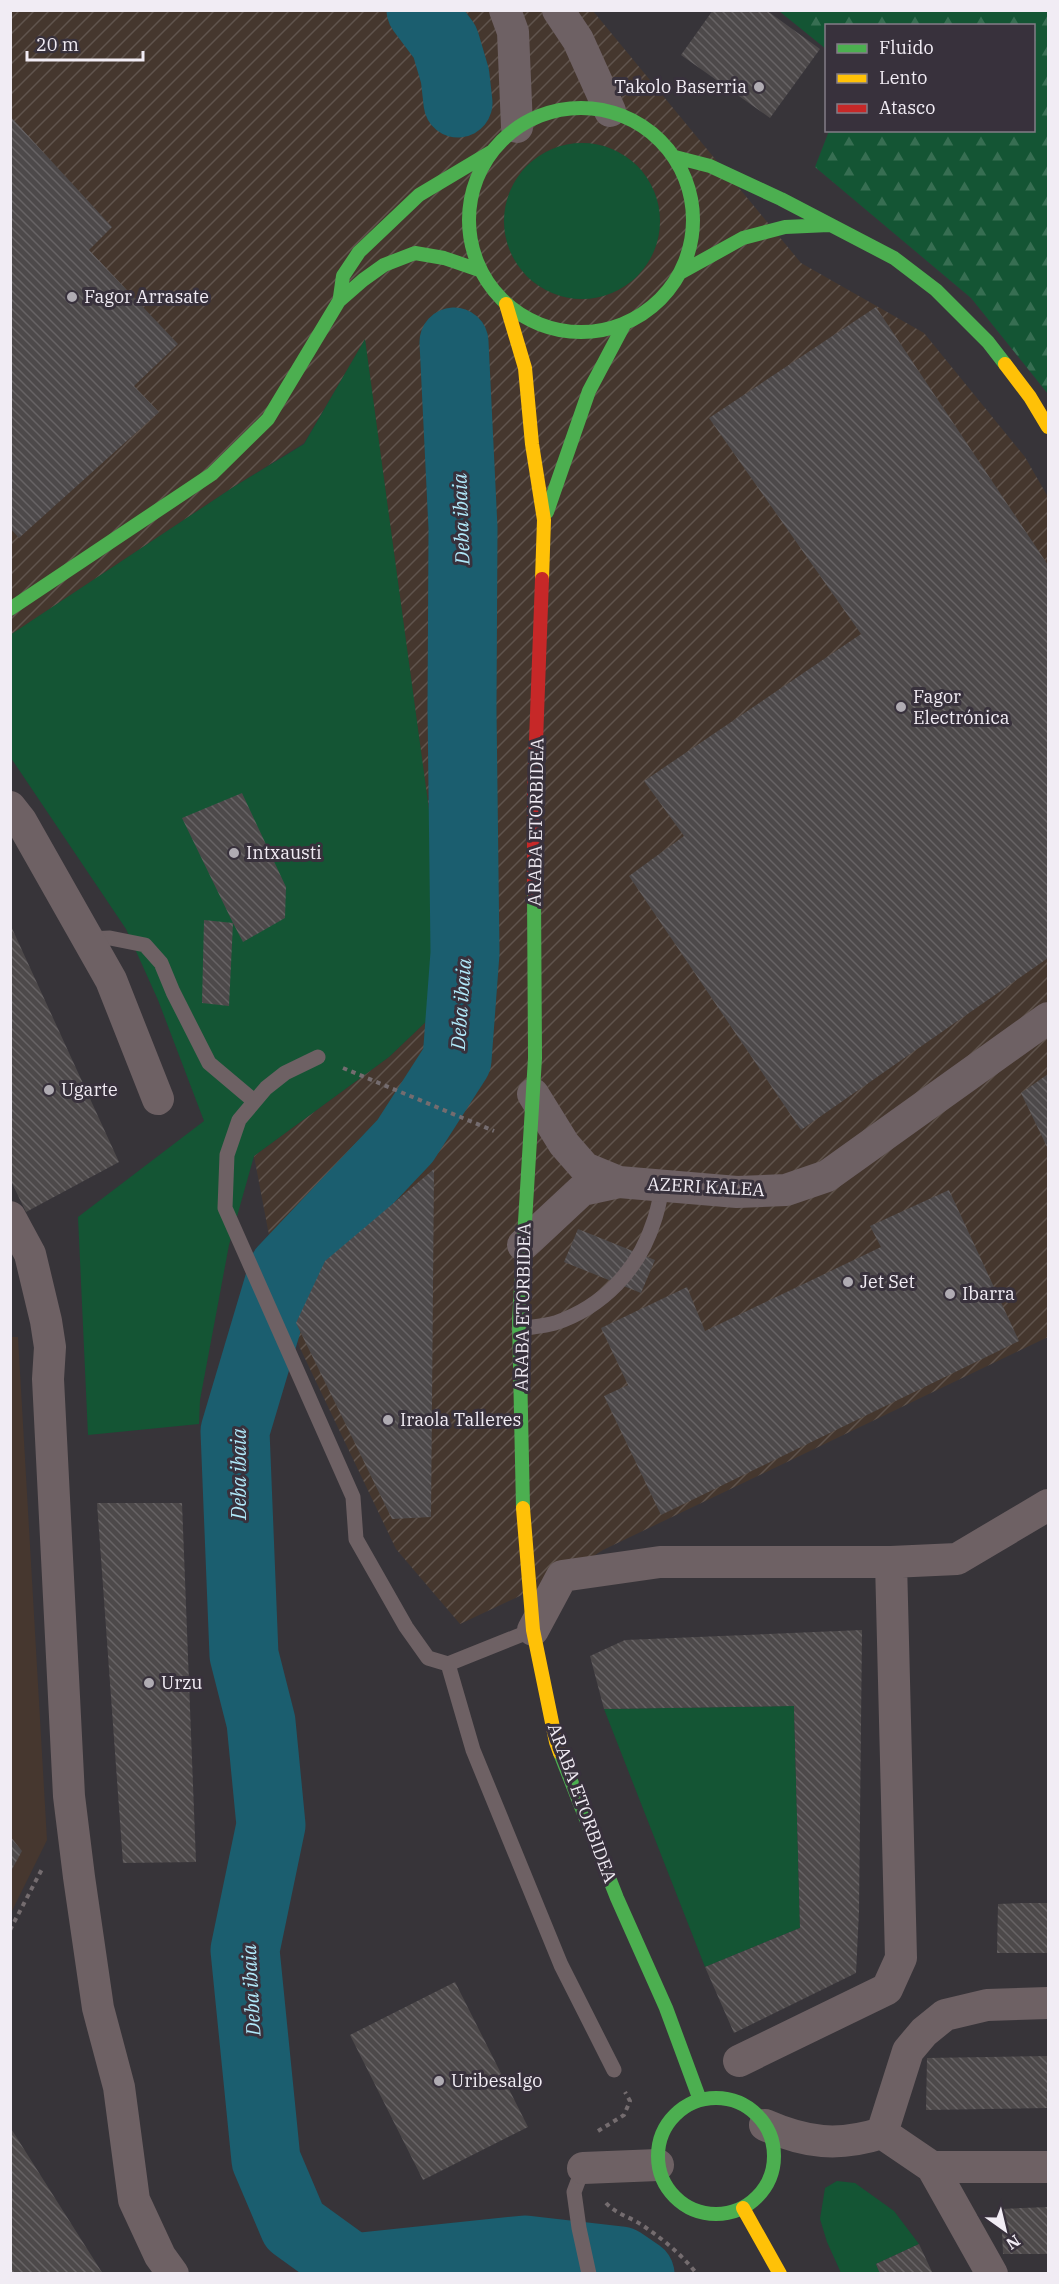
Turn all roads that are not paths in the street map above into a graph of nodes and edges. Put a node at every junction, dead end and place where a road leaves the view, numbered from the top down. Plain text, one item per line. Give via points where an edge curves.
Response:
1 (505, 10) edge
2 (558, 10) edge
3 (610, 111) junction
4 (517, 127) junction
5 (491, 152) junction
6 (675, 157) junction
7 (830, 225) junction
8 (479, 270) junction
9 (680, 273) junction
10 (339, 301) junction
11 (506, 304) junction
12 (625, 324) junction
13 (1048, 427) edge
14 (544, 520) junction
15 (10, 609) edge
16 (10, 807) edge
17 (88, 939) junction
18 (1048, 1018) edge
19 (318, 1057) road end
20 (533, 1094) junction
21 (158, 1099) dead end
22 (255, 1101) junction
23 (620, 1182) junction
24 (663, 1185) junction
25 (10, 1217) edge
26 (524, 1245) junction
27 (519, 1329) junction
28 (1048, 1505) edge
29 (891, 1562) junction
30 (533, 1630) junction
31 (448, 1664) junction
32 (1048, 2003) edge
33 (740, 2061) dead end
34 (614, 2070) dead end
35 (700, 2100) junction
36 (765, 2125) junction
37 (882, 2133) junction
38 (658, 2165) junction
39 (932, 2167) junction
40 (1048, 2167) edge
41 (583, 2168) joint
42 (743, 2208) junction
43 (172, 2274) edge
44 (589, 2274) edge
45 (780, 2274) edge
46 (992, 2274) edge

1 - 4 street via 513,32
2 - 3 street via 578,40
3 - 4 street via 577,107 546,113
3 - 6 street via 635,120 657,136
4 - 5 street
5 - 8 street via 472,189 468,209 468,230
5 - 10 street via 419,195 359,252 343,276
6 - 7 street via 710,166
6 - 9 street via 688,185 693,215 691,245
7 - 9 street via 785,227 743,238
7 - 13 street via 894,258 936,290 988,342
8 - 10 street via 415,253 384,265
8 - 11 street
9 - 12 street via 647,311
10 - 15 street via 268,419 212,474
11 - 12 street via 532,322 562,331 594,332
11 - 14 street, ARABA ETORBIDEA via 525,368
12 - 14 street, ARABA ETORBIDEA via 606,351 577,418
14 - 20 street, ARABA ETORBIDEA via 534,796
16 - 17 street
17 - 21 street via 111,980
17 - 22 lane via 110,938 146,945 161,963 209,1063
18 - 24 street, AZERI KALEA via 826,1176 786,1190 736,1192
19 - 22 lane via 285,1073
20 - 23 street, AZERI KALEA via 564,1144 585,1168
20 - 26 street, ARABA ETORBIDEA
22 - 31 lane via 239,1120 227,1155 225,1208 353,1497 356,1539 428,1658
23 - 24 street, AZERI KALEA
23 - 26 street via 582,1190
24 - 27 lane via 654,1222 636,1262 608,1295 554,1323
25 - 43 street via 30,1254 50,1347 69,1796 98,2008 119,2087 134,2200
26 - 27 street, ARABA ETORBIDEA
27 - 30 street, ARABA ETORBIDEA via 523,1519
28 - 29 street via 957,1559
29 - 30 street via 660,1562 562,1576
29 - 33 street via 901,1958 887,1989
30 - 31 lane
30 - 35 street, ARABA ETORBIDEA via 556,1742
31 - 34 lane via 473,1750 561,1965
32 - 37 street via 987,2005 945,2015 908,2051
35 - 36 street via 719,2098 737,2102 753,2111
35 - 38 street via 685,2106 662,2132
36 - 37 street via 791,2136 825,2142 859,2140
36 - 42 street via 773,2142 774,2162 769,2180
37 - 39 street
38 - 41 street
38 - 42 street via 663,2183 689,2209 726,2214
39 - 40 street
39 - 46 street
41 - 44 lane via 574,2192
42 - 45 street

